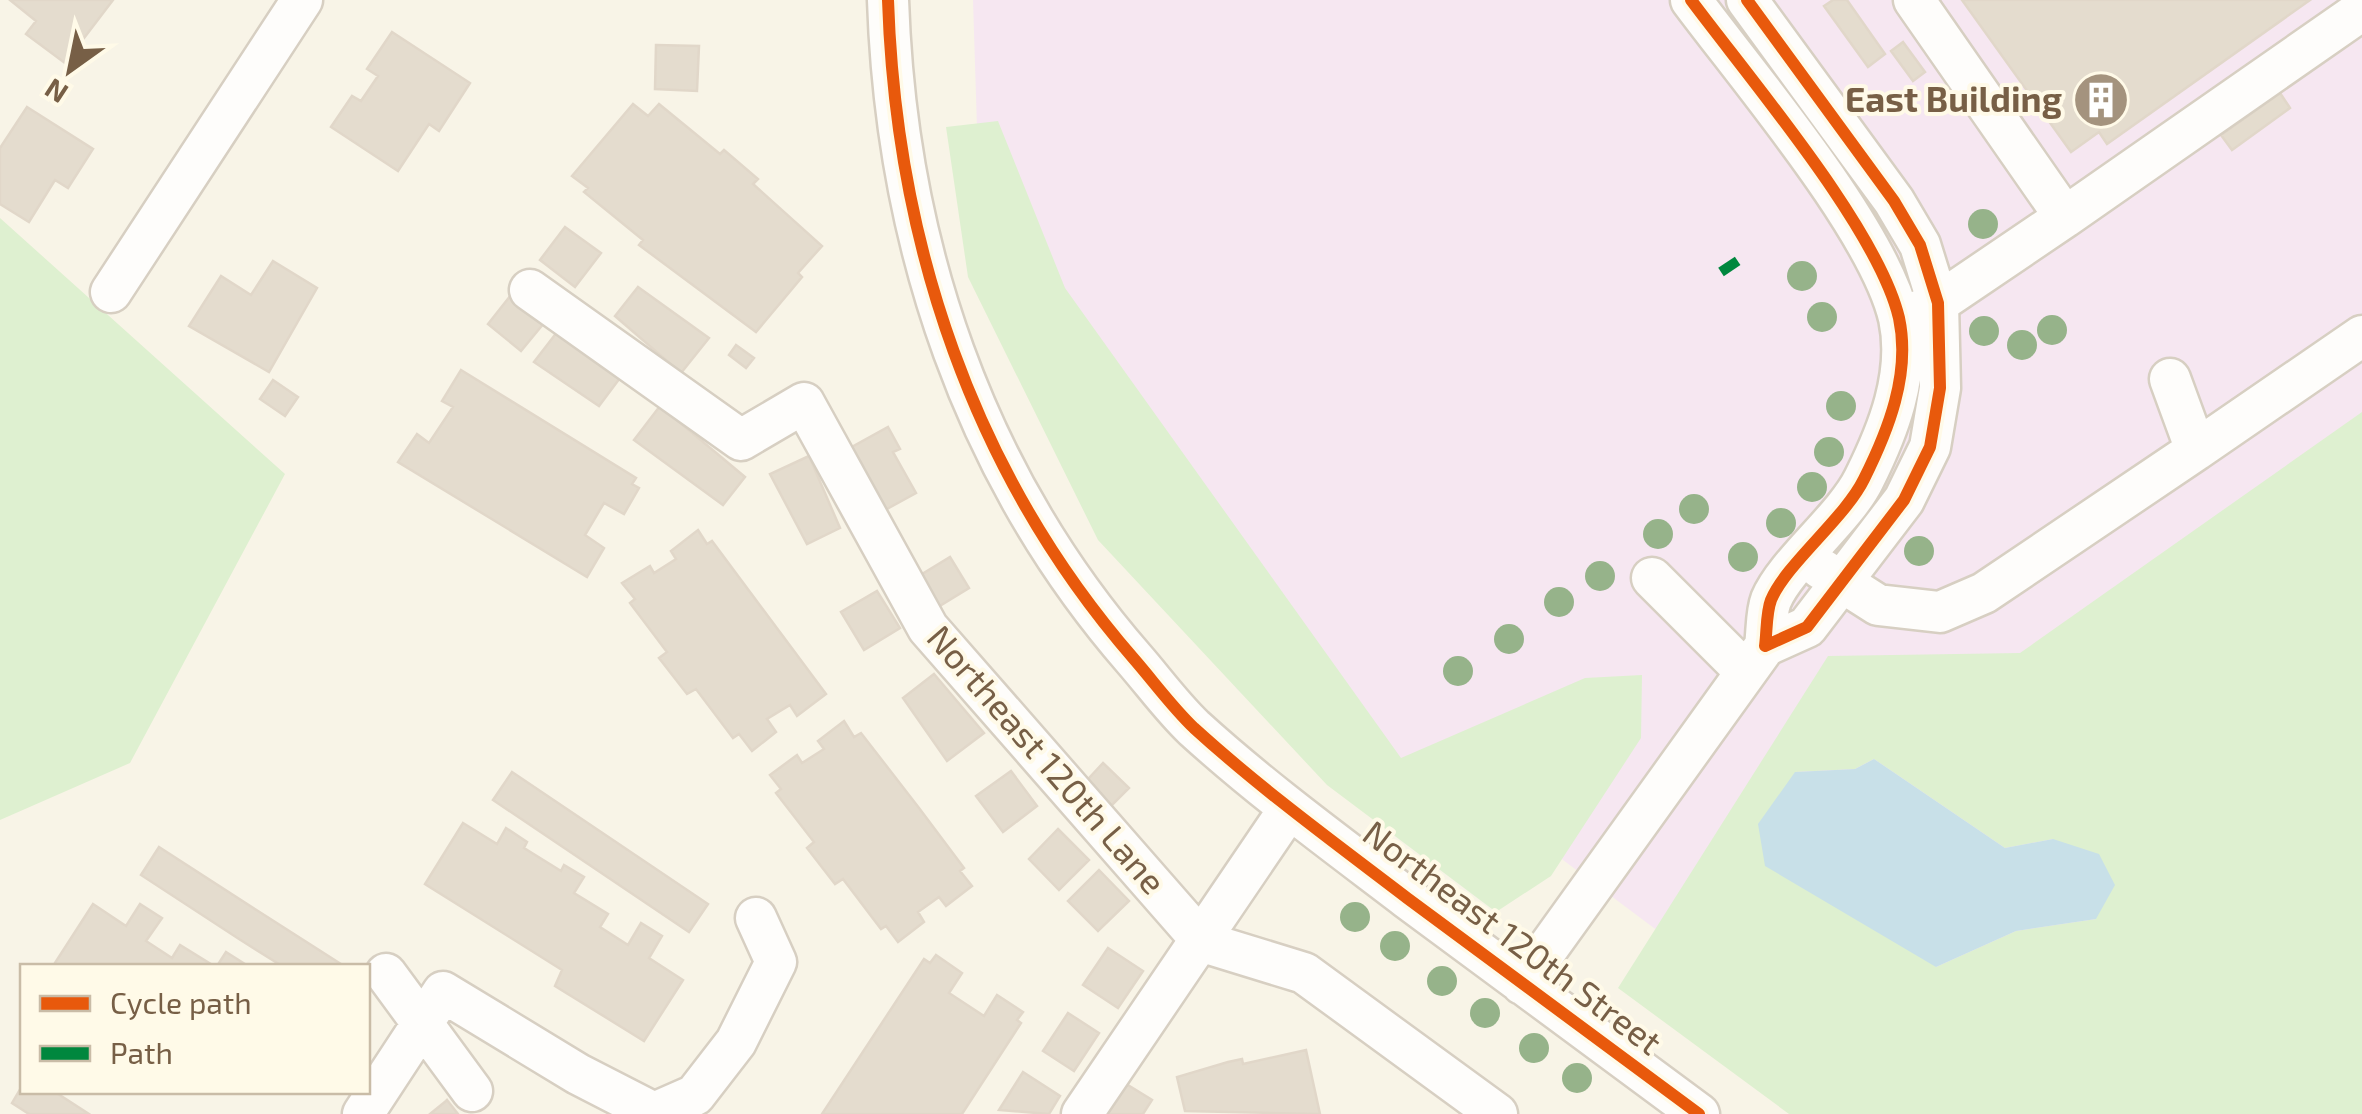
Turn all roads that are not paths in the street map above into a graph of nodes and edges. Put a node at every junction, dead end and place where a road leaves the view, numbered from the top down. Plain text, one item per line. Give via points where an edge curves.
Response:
1 (888, 0) edge
2 (1691, 0) edge
3 (1747, 0) edge
4 (1914, 0) edge
5 (293, 3) edge
6 (2362, 10) edge
7 (2064, 217) junction
8 (530, 290) dead end
9 (111, 292) dead end
10 (1938, 303) junction
11 (1898, 318) junction
12 (2362, 336) edge
13 (2170, 378) dead end
14 (2196, 450) junction
15 (1823, 571) junction
16 (1652, 578) dead end
17 (1756, 659) junction
18 (1289, 809) junction
19 (756, 918) dead end
20 (1202, 942) junction
21 (386, 974) dead end
22 (1522, 984) junction
23 (432, 1008) junction
24 (472, 1092) dead end
25 (363, 1114) edge
26 (1082, 1114) edge
27 (1497, 1114) edge
28 (1699, 1114) edge

1 - 18 street, Northeast 120th Street via 891,84 913,222 943,328 988,440 1034,525 1101,621 1192,725
2 - 11 street via 1829,188 1872,255
3 - 10 street via 1894,201 1920,245
4 - 7 street
5 - 9 street
6 - 7 street
7 - 10 street
8 - 20 street, Northeast 120th Lane via 741,440 804,404 928,628
10 - 11 street
10 - 15 street via 1940,388 1930,447 1904,500
11 - 15 street via 1901,376 1888,425
12 - 14 street
13 - 14 street
14 - 15 street via 1984,593 1940,612 1878,605
15 - 17 street via 1771,600
16 - 17 street
17 - 22 street
18 - 20 street
18 - 22 street, Northeast 120th Street
19 - 23 street via 776,962 736,1042 695,1094 654,1113
20 - 26 street
20 - 27 street via 1304,973
21 - 23 street
22 - 28 street, Northeast 120th Street
23 - 24 street
23 - 25 street

